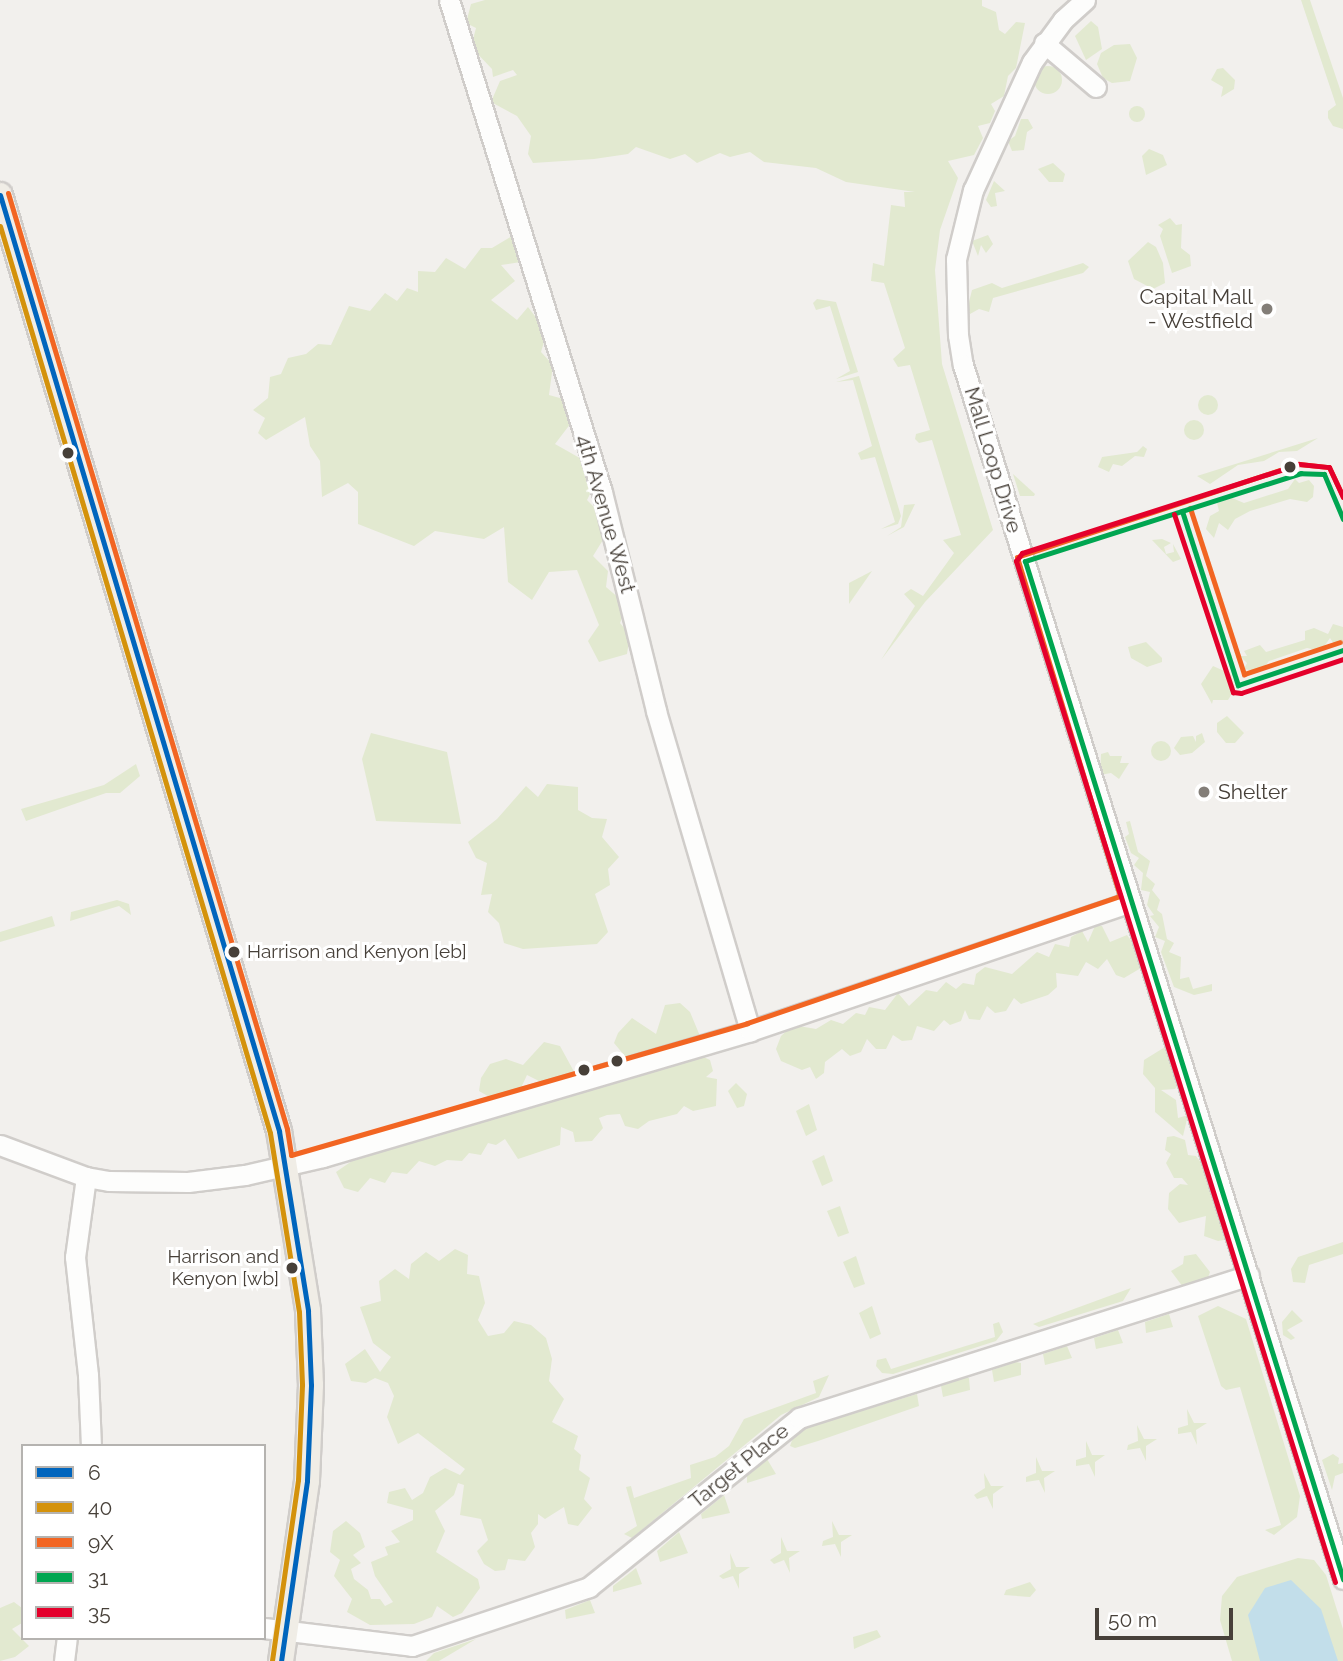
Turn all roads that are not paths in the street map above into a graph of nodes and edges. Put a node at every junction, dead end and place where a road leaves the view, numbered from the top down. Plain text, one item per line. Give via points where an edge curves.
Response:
1 (449, 0) edge
2 (1085, 0) edge
3 (1044, 43) junction
4 (1096, 87) dead end
5 (0, 195) edge
6 (1132, 902) junction
7 (750, 1031) junction
8 (0, 1145) edge
9 (285, 1166) junction
10 (86, 1177) junction
11 (1249, 1275) junction
12 (91, 1444) edge
13 (1343, 1579) edge
14 (275, 1629) edge
15 (67, 1640) edge
16 (64, 1661) edge
17 (281, 1661) edge

1 - 7 street, 4th Avenue West via 602,492 656,711
2 - 3 street, Mall Loop Drive
3 - 4 street
3 - 6 street, Mall Loop Drive via 1002,124 962,224 954,292 957,329 964,365
5 - 9 main road via 275,1119
6 - 7 street
6 - 11 street, Mall Loop Drive
7 - 9 street
8 - 10 street
9 - 10 street via 188,1182
9 - 14 main road via 308,1311 311,1385 307,1481
10 - 12 street via 75,1257 89,1375
11 - 13 street, Mall Loop Drive
11 - 14 street, Target Place via 799,1418 589,1587 412,1646
14 - 17 main road
15 - 16 street

